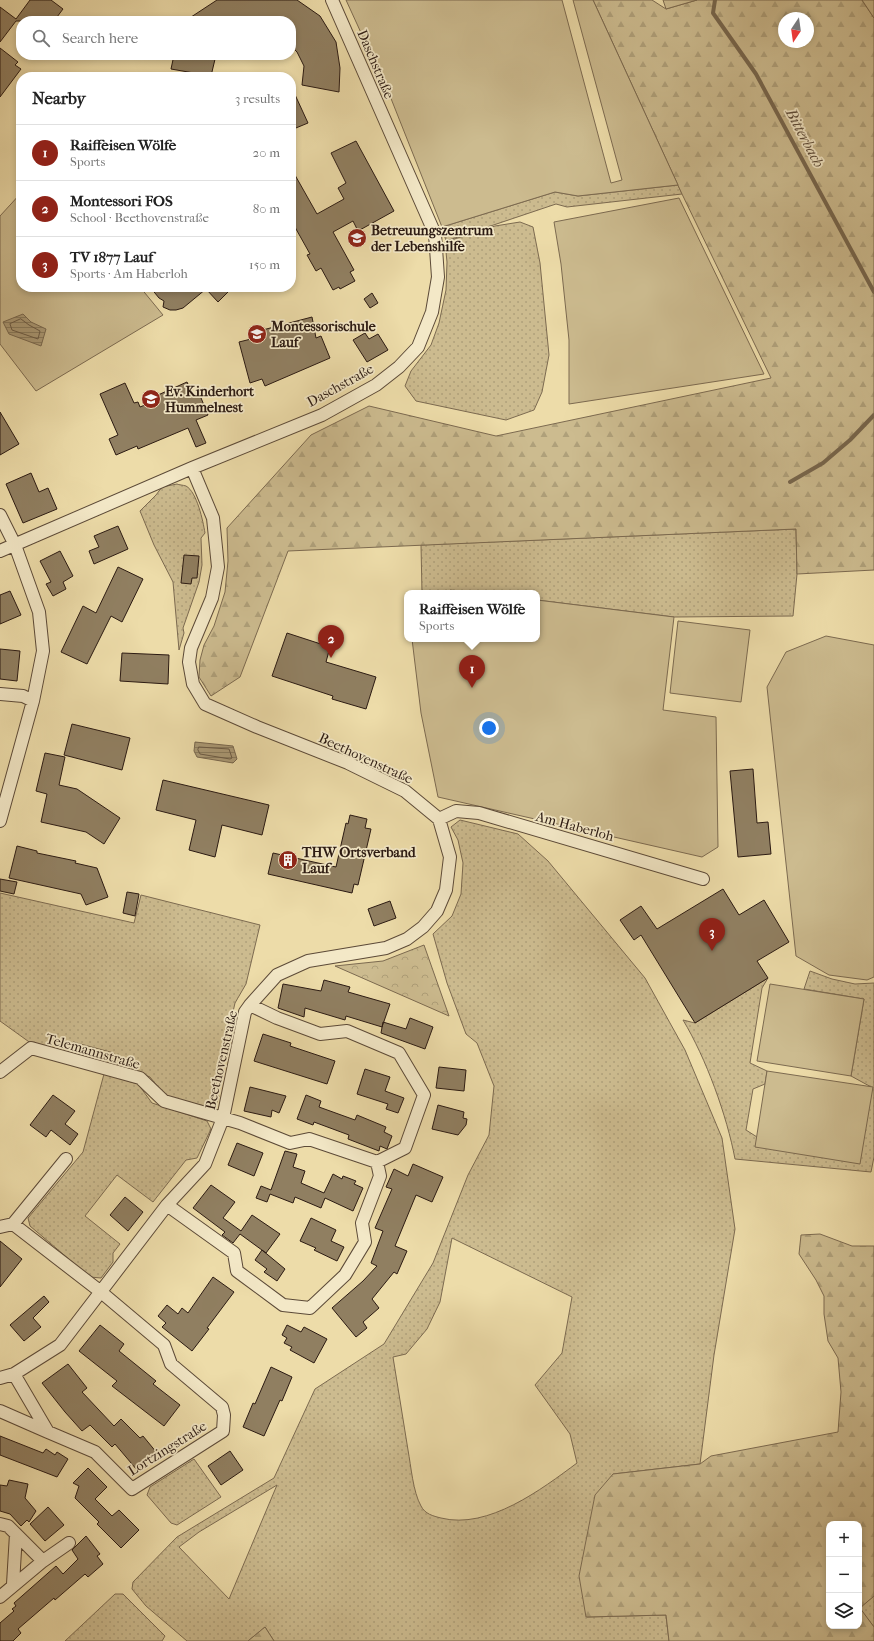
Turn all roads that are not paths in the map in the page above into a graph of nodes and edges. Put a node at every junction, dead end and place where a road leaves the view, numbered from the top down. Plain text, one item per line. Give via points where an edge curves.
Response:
1 (332, 0) edge
2 (192, 468) junction
3 (0, 515) edge
4 (15, 545) junction
5 (0, 551) edge
6 (0, 694) edge
7 (33, 701) junction
8 (439, 819) junction
9 (0, 821) edge
10 (703, 879) dead end
11 (250, 1005) junction
12 (0, 1072) edge
13 (223, 1118) junction
14 (66, 1159) dead end
15 (378, 1162) junction
16 (167, 1205) junction
17 (13, 1224) junction
18 (0, 1227) edge
19 (101, 1292) junction
20 (14, 1374) junction
21 (0, 1378) edge
22 (0, 1411) edge
23 (48, 1432) junction
24 (0, 1524) edge
25 (16, 1534) junction
26 (69, 1543) dead end
27 (43, 1561) junction
28 (13, 1584) junction
29 (0, 1597) edge

1 - 2 street, Daschstraße via 435,234 438,277 432,312 418,347 399,367 376,385 322,415
2 - 4 street, Daschstraße
2 - 8 street, Beethovenstraße via 213,518 218,567 212,598 191,648 189,662 193,684 205,704 348,763 405,791
3 - 4 street
4 - 5 street, Daschstraße
4 - 7 street via 39,612 43,651
6 - 7 street via 23,696
7 - 9 street
8 - 10 street, Am Haberloh via 456,811 479,813
8 - 11 street, Beethovenstraße via 450,858 446,890 437,911 423,927 407,939 386,948 308,961 277,975
11 - 13 street, Beethovenstraße via 246,1012
11 - 15 street via 320,1034 347,1031 399,1053 424,1095 405,1148
12 - 13 street, Telemannstraße via 31,1048 140,1078 164,1101
13 - 15 street via 290,1143 309,1139
13 - 16 street, Beethovenstraße via 205,1164
14 - 17 street
15 - 16 street via 380,1176 362,1223 366,1242 345,1275 310,1308 283,1305 237,1271 234,1254
16 - 19 street, Beethovenstraße
17 - 18 street
17 - 19 street
19 - 20 street, Beethovenstraße via 60,1345
19 - 23 street, Lortzingstraße via 164,1344 171,1364 222,1407 223,1431 132,1489 95,1452
20 - 21 street, Beethovenstraße
20 - 23 street
22 - 23 street, Lortzingstraße
24 - 25 street via 8,1526
25 - 27 street
25 - 28 street
26 - 27 street
27 - 28 street
28 - 29 street

